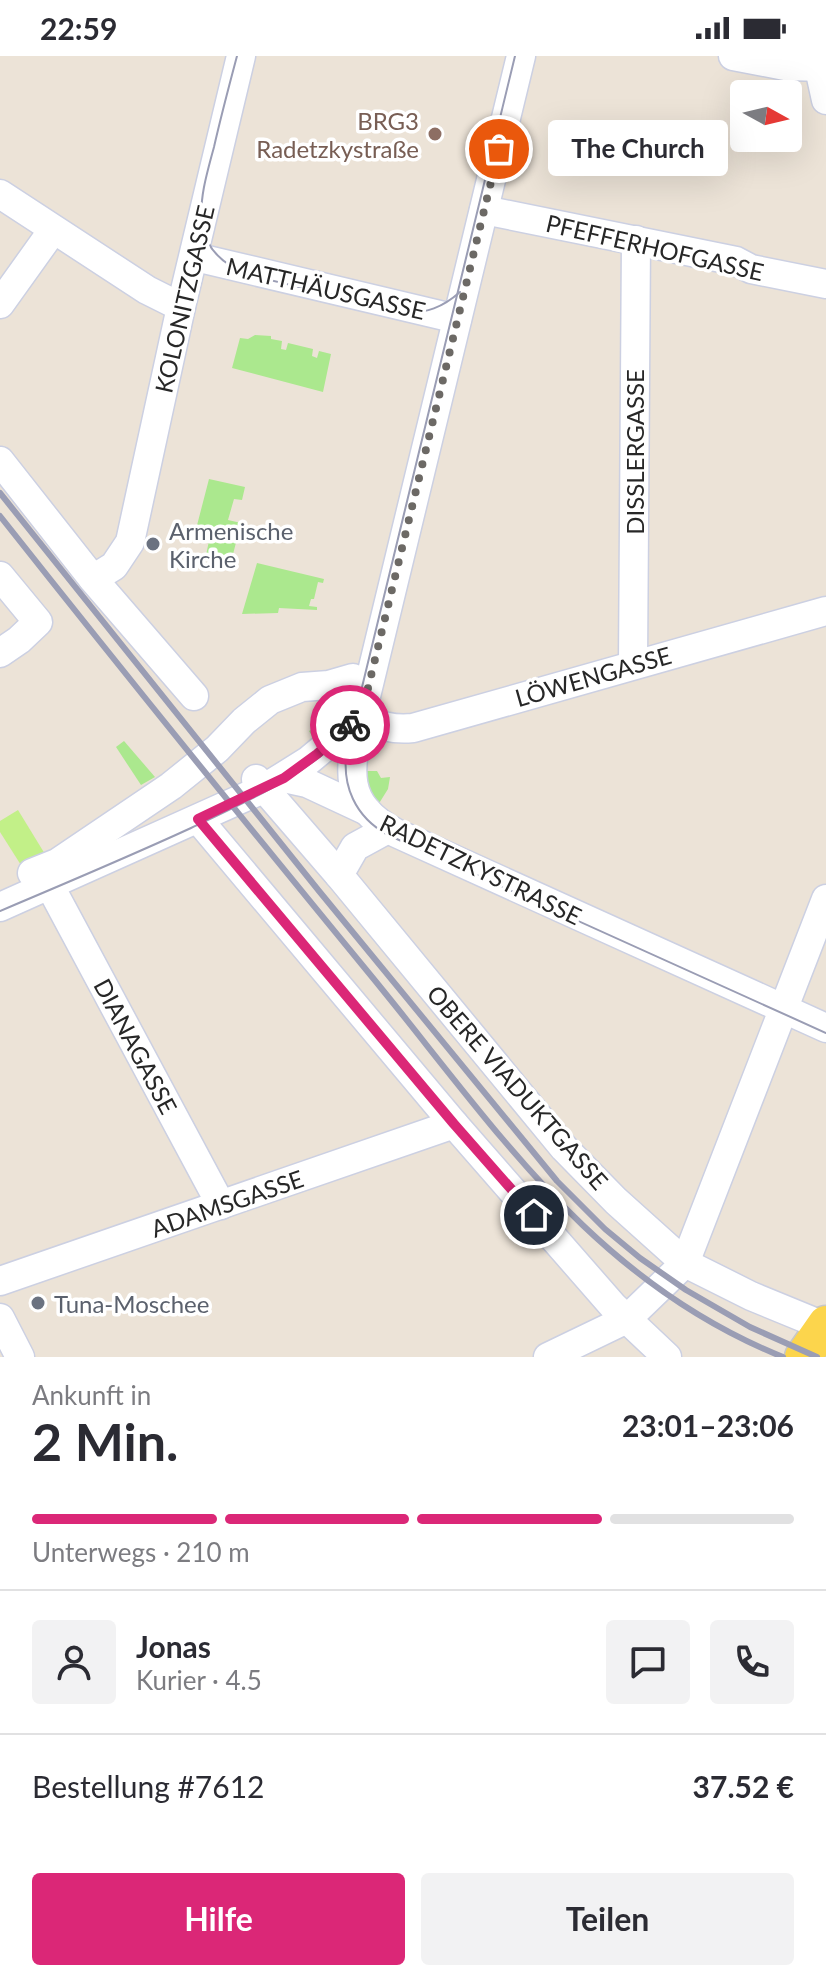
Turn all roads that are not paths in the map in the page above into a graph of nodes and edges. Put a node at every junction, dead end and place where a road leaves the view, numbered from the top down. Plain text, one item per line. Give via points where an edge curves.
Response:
1 (241, 56) edge
2 (521, 56) edge
3 (733, 56) edge
4 (822, 68) edge
5 (826, 100) edge
6 (0, 194) edge
7 (484, 210) junction
8 (53, 230) junction
9 (636, 240) junction
10 (195, 257) junction
11 (826, 284) edge
12 (0, 304) edge
13 (181, 307) junction
14 (457, 319) junction
15 (0, 461) edge
16 (0, 576) edge
17 (93, 579) junction
18 (826, 611) edge
19 (0, 653) edge
20 (633, 664) junction
21 (353, 678) dead end
22 (194, 696) dead end
23 (361, 717) junction
24 (268, 782) junction
25 (198, 819) junction
26 (377, 820) junction
27 (339, 875) junction
28 (18, 879) dead end
29 (50, 886) junction
30 (826, 899) edge
31 (0, 907) edge
32 (783, 1009) junction
33 (826, 1028) edge
34 (454, 1124) junction
35 (221, 1205) junction
36 (685, 1263) junction
37 (0, 1281) edge
38 (0, 1318) edge
39 (627, 1319) junction
40 (825, 1325) edge
41 (20, 1357) edge
42 (548, 1357) edge
43 (667, 1357) edge
44 (803, 1357) edge

1 - 10 street, KOLONITZGASSE
2 - 7 street, RADETZKYSTRASSE
3 - 4 street
4 - 5 street
6 - 8 street
7 - 9 street, PFEFFERHOFGASSE
7 - 14 street, RADETZKYSTRASSE
8 - 12 street
8 - 13 street
9 - 11 street, PFEFFERHOFGASSE
9 - 20 street, DISSLERGASSE
10 - 13 street, KOLONITZGASSE
10 - 14 street, MATTHÄUSGASSE
13 - 17 street, KOLONITZGASSE via 130,542 114,566
14 - 23 street, RADETZKYSTRASSE
15 - 17 street
16 - 19 street via 38,622
17 - 22 street
18 - 20 street, LÖWENGASSE
20 - 23 street, LÖWENGASSE via 413,728 378,726
21 - 28 street via 302,687 270,700 140,808 57,863
23 - 24 street via 317,754
23 - 26 street, RADETZKYSTRASSE via 350,774 356,795
24 - 25 street
24 - 26 street via 307,783
24 - 27 street, OBERE VIADUKTGASSE
25 - 29 street
25 - 34 street
26 - 27 street
26 - 32 street, RADETZKYSTRASSE
27 - 36 street, OBERE VIADUKTGASSE via 564,1148
29 - 31 street
29 - 35 street, DIANAGASSE
30 - 32 street
32 - 33 street, RADETZKYSTRASSE
32 - 36 street
34 - 35 street, ADAMSGASSE
34 - 39 street
35 - 37 street, ADAMSGASSE
36 - 39 street
36 - 40 street, OBERE VIADUKTGASSE
38 - 41 street
39 - 42 street
39 - 43 street
40 - 44 main road

